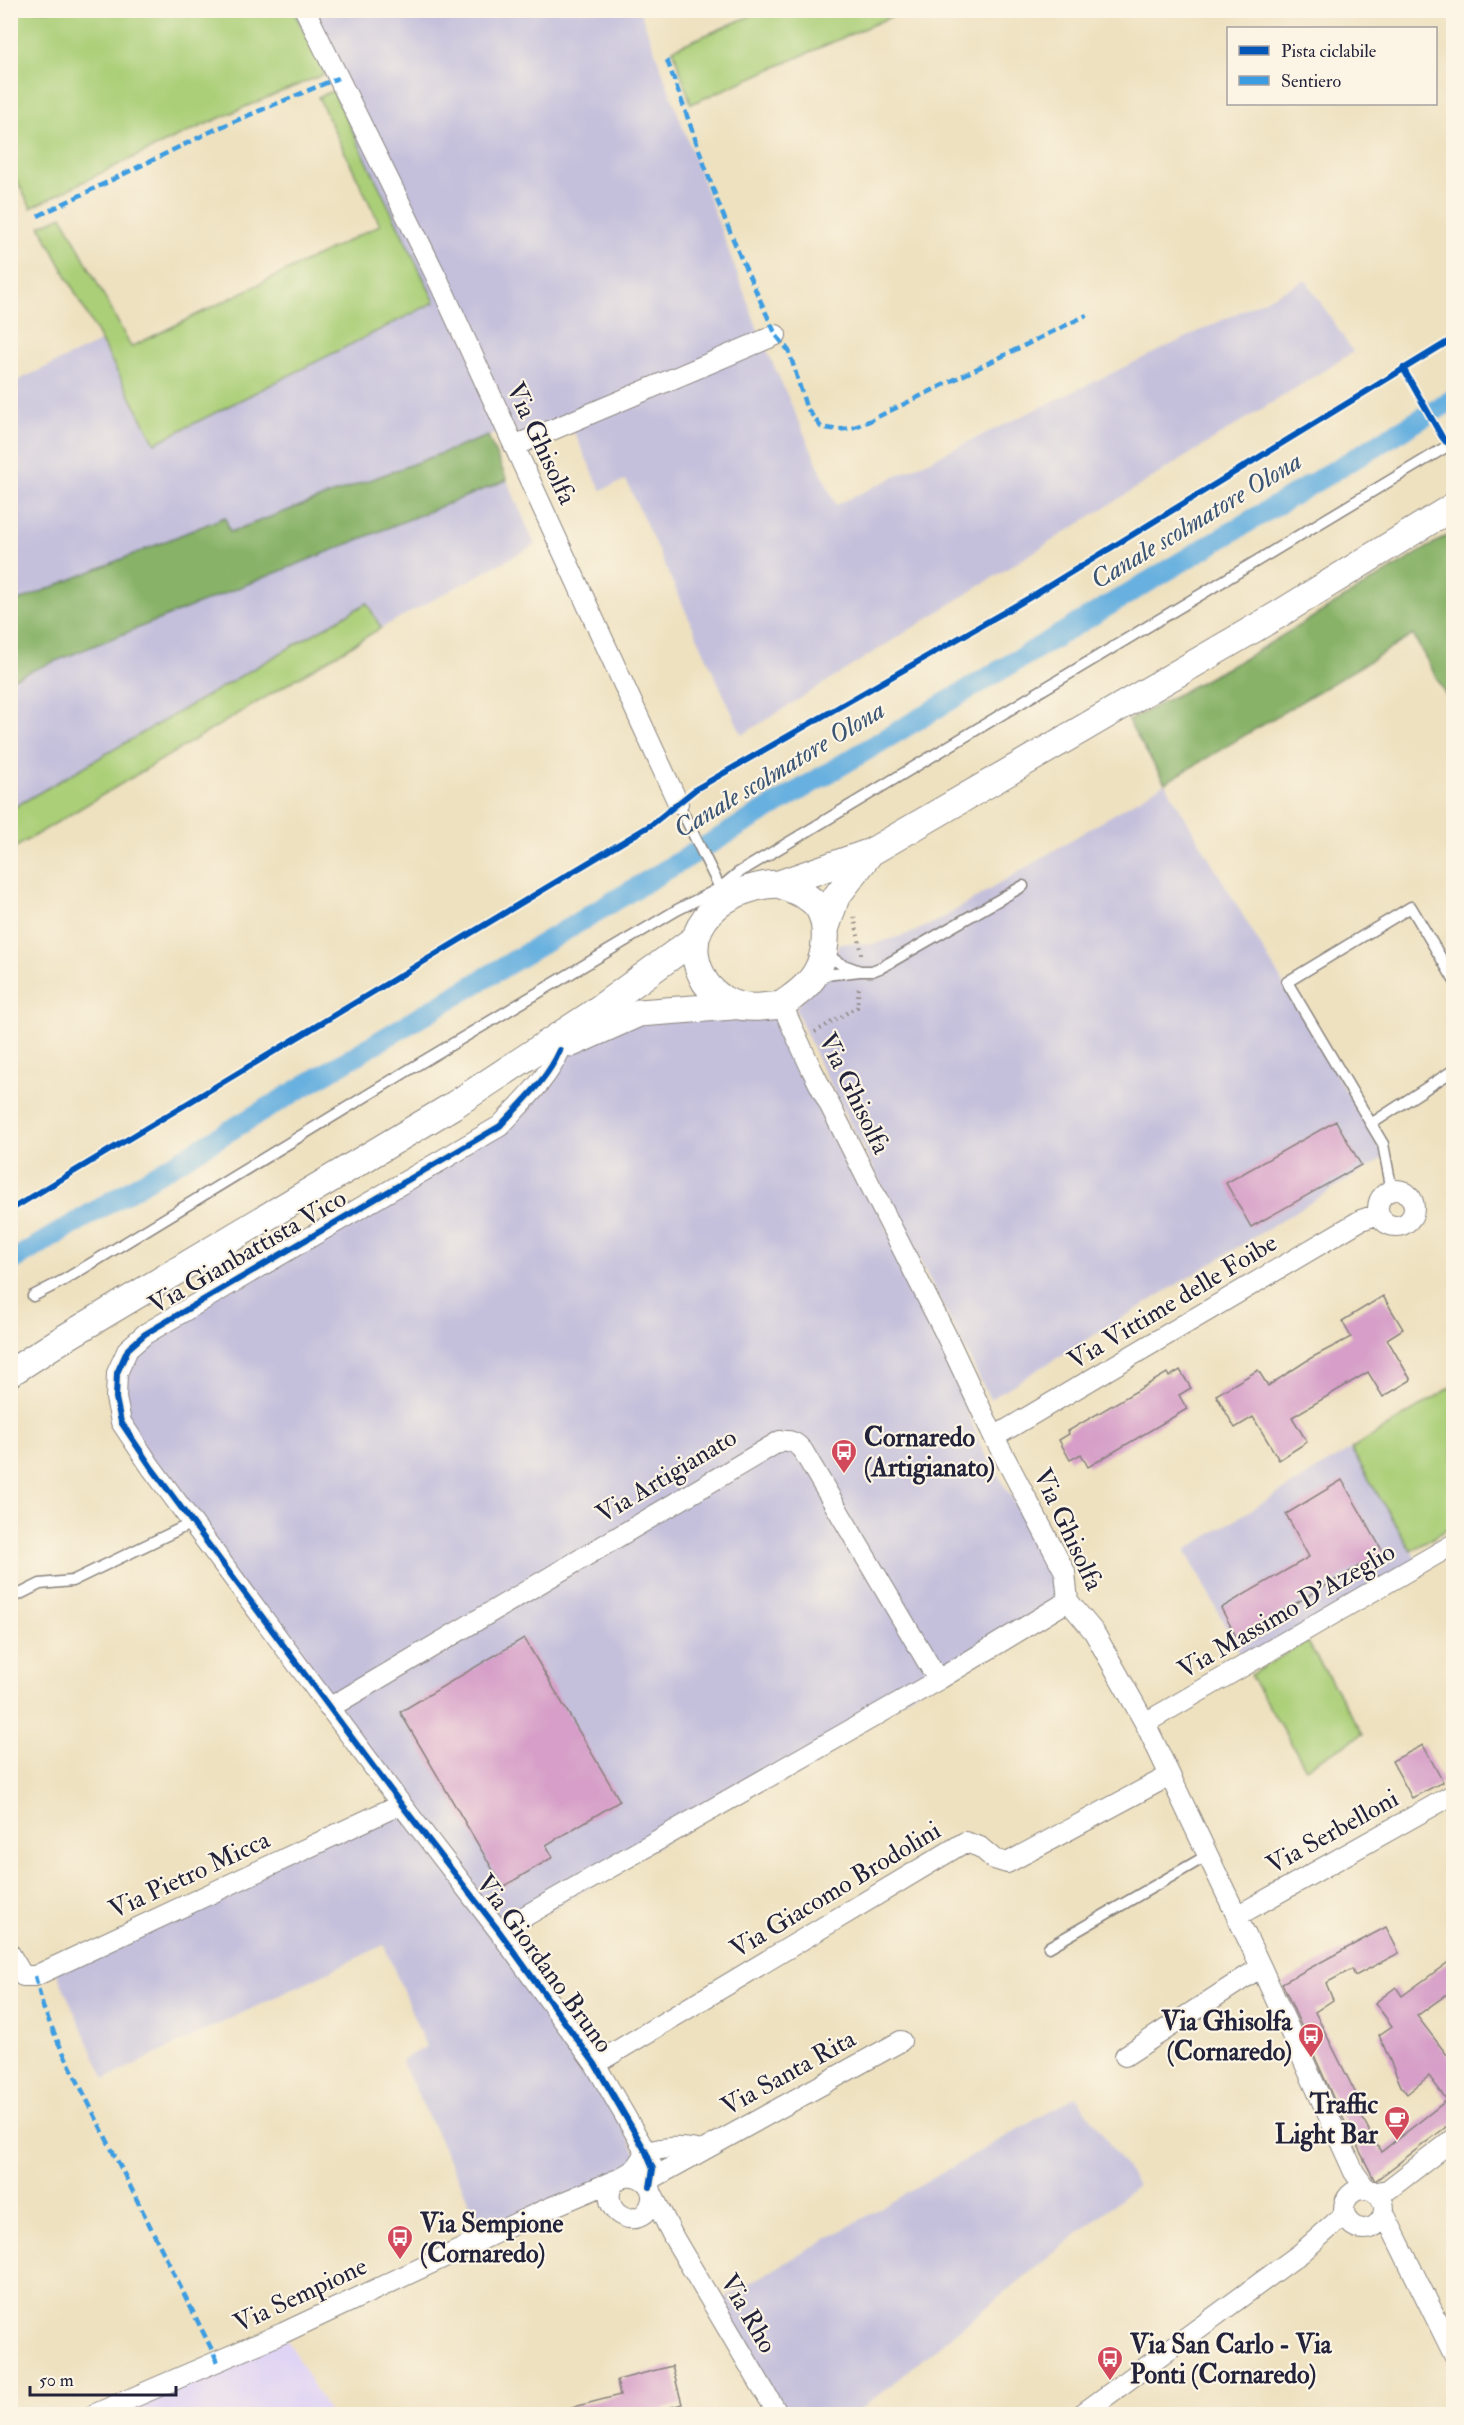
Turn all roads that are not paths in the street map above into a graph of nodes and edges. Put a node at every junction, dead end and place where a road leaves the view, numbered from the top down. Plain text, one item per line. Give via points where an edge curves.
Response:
1 (305, 10) edge
2 (776, 335) dead end
3 (1451, 444) dead end
4 (514, 446) junction
5 (1454, 506) edge
6 (678, 803) joint
7 (871, 852) junction
8 (779, 884) junction
9 (1023, 886) dead end
10 (723, 894) junction
11 (696, 938) junction
12 (822, 952) junction
13 (860, 971) junction
14 (1454, 980) edge
15 (782, 1005) junction
16 (733, 1006) junction
17 (560, 1050) junction
18 (1454, 1070) edge
19 (454, 1105) junction
20 (1371, 1124) junction
21 (1392, 1191) junction
22 (1379, 1214) junction
23 (33, 1296) dead end
24 (10, 1373) edge
25 (994, 1437) junction
26 (192, 1523) junction
27 (1454, 1544) edge
28 (10, 1599) edge
29 (1068, 1601) junction
30 (938, 1680) junction
31 (329, 1708) junction
32 (1145, 1723) junction
33 (1169, 1776) junction
34 (1454, 1794) edge
35 (401, 1804) junction
36 (1208, 1855) junction
37 (1237, 1916) junction
38 (499, 1930) junction
39 (1049, 1947) dead end
40 (10, 1954) edge
41 (1262, 1967) junction
42 (902, 2042) dead end
43 (1125, 2056) dead end
44 (595, 2064) junction
45 (1454, 2139) edge
46 (701, 2151) junction
47 (646, 2152) junction
48 (621, 2178) junction
49 (652, 2186) junction
50 (1371, 2200) junction
51 (559, 2203) junction
52 (610, 2204) junction
53 (640, 2216) junction
54 (674, 2238) junction
55 (1300, 2253) junction
56 (1454, 2355) edge
57 (95, 2415) edge
58 (778, 2415) edge
59 (1082, 2415) edge

1 - 4 street, Via Ghisolfa via 439,282
2 - 4 street
3 - 10 lane via 738,873
4 - 6 street, Via Ghisolfa
5 - 7 main road via 1266,622
6 - 10 lane, Via Ghisolfa
7 - 8 main road
7 - 12 main road via 836,897
8 - 10 main road
8 - 12 main road via 801,893 818,907
9 - 13 lane via 882,967
10 - 11 main road via 702,921
10 - 23 lane via 677,910
11 - 16 main road via 696,958 702,976 711,990
11 - 19 main road via 592,1014
12 - 13 lane
12 - 13 lane
12 - 15 main road via 810,983
14 - 20 lane via 1411,907 1287,982
15 - 16 main road
15 - 25 street, Via Ghisolfa
16 - 17 main road via 639,1013
17 - 19 main road
17 - 26 street, Via Gianbattista Vico via 542,1079 500,1126 145,1334 128,1349 117,1373 116,1398 121,1422
18 - 20 lane
19 - 24 main road
20 - 21 lane via 1383,1144
21 - 22 street via 1379,1202
21 - 22 street via 1408,1194 1415,1205 1413,1217 1398,1227 1386,1224
22 - 25 street, Via Vittime delle Foibe via 1361,1220
25 - 29 street, Via Ghisolfa via 1065,1572
26 - 28 lane via 72,1581 40,1584
26 - 31 street, Via Gianbattista Vico
27 - 32 street, Via Massimo D'Azeglio
29 - 30 street
29 - 32 street, Via Ghisolfa via 1094,1632
30 - 31 street, Via Artigianato via 803,1451 789,1440 768,1446
30 - 38 street
31 - 35 street, Via Gianbattista Vico
32 - 33 street, Via Ghisolfa
33 - 36 street, Via Ghisolfa
33 - 44 street, Via Giacomo Brodolini via 1007,1863 965,1842
34 - 37 street, Via Serbelloni
35 - 38 street, Via Giordano Bruno
35 - 40 street, Via Pietro Micca via 35,1976 22,1976
36 - 37 street, Via Ghisolfa
36 - 39 lane
37 - 41 street, Via Ghisolfa
38 - 44 street, Via Giordano Bruno
41 - 43 street
41 - 50 street, Via Ghisolfa
42 - 46 street, Via Santa Rita
44 - 47 street, Via Giordano Bruno
45 - 50 street
46 - 47 street via 681,2146
46 - 49 street, Via Santa Rita
47 - 48 street via 640,2163
47 - 49 street, Via Giordano Bruno via 653,2169
48 - 49 street via 639,2177
48 - 51 street, Via Sempione
48 - 52 street via 609,2193
49 - 53 street via 650,2206
49 - 54 street, Via Rho
50 - 55 street
50 - 55 street via 1347,2200 1345,2214
50 - 56 street, Via Ghisolfa via 1399,2244
51 - 52 street, Via Sempione
51 - 57 street, Via Sempione via 283,2333
52 - 53 street via 621,2216
53 - 54 street, Via Rho
54 - 58 street, Via Rho
55 - 59 street

